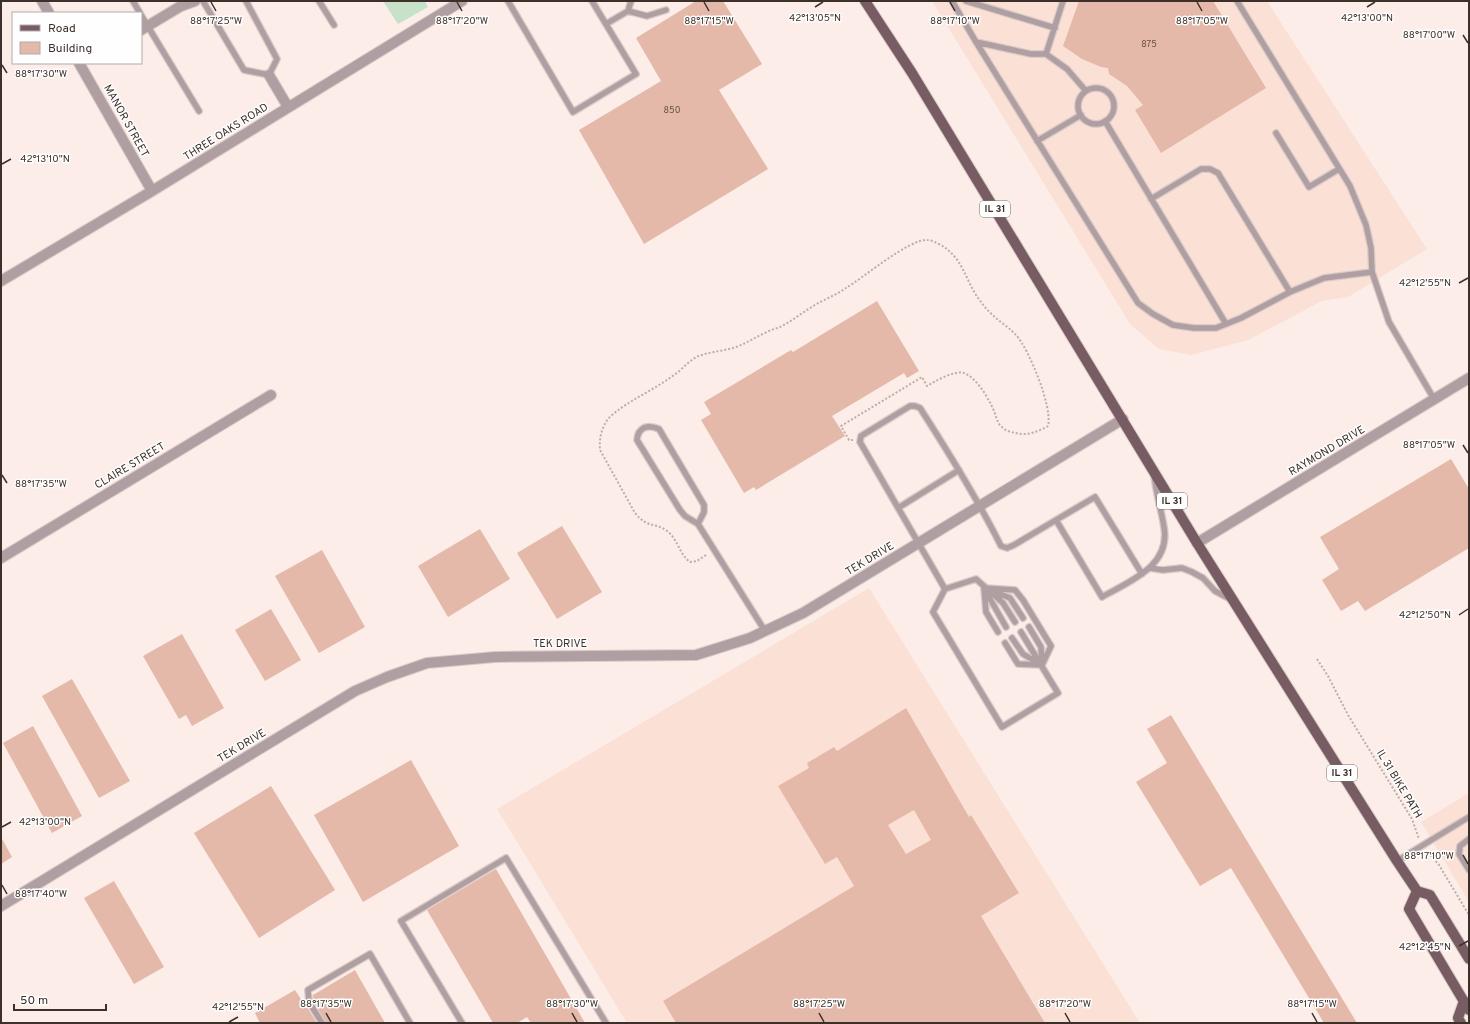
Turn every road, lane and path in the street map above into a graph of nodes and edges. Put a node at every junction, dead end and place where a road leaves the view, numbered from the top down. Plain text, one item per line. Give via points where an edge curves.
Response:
1 (42, 1) edge
2 (132, 1) edge
3 (195, 1) edge
4 (203, 1) edge
5 (246, 1) edge
6 (319, 1) edge
7 (462, 1) edge
8 (508, 1) edge
9 (592, 1) edge
10 (631, 1) edge
11 (865, 1) edge
12 (952, 1) edge
13 (966, 1) edge
14 (1063, 1) edge
15 (1237, 1) edge
16 (666, 10) dead end
17 (48, 12) edge
18 (139, 12) edge
19 (628, 12) junction
20 (606, 24) junction
21 (334, 25) dead end
22 (144, 28) edge
23 (1055, 28) junction
24 (976, 42) junction
25 (1046, 54) junction
26 (82, 64) edge
27 (269, 75) junction
28 (1086, 91) junction
29 (288, 108) junction
30 (199, 111) dead end
31 (1081, 115) junction
32 (1105, 121) junction
33 (1276, 133) dead end
34 (1037, 141) junction
35 (1339, 169) junction
36 (152, 192) junction
37 (1151, 199) junction
38 (1372, 272) junction
39 (1, 281) edge
40 (1290, 292) junction
41 (1226, 324) junction
42 (1469, 378) edge
43 (271, 395) dead end
44 (1434, 400) junction
45 (1123, 419) junction
46 (860, 439) junction
47 (959, 470) junction
48 (1154, 471) junction
49 (980, 506) junction
50 (898, 508) junction
51 (1056, 520) junction
52 (698, 524) junction
53 (919, 543) junction
54 (1197, 543) junction
55 (714, 550) junction
56 (1, 558) edge
57 (1150, 568) junction
58 (1142, 574) junction
59 (984, 588) junction
60 (945, 589) junction
61 (1233, 600) junction
62 (1023, 618) dead end
63 (1015, 622) dead end
64 (1006, 627) dead end
65 (1029, 627) dead end
66 (765, 631) junction
67 (998, 632) dead end
68 (1021, 632) dead end
69 (1012, 638) dead end
70 (1005, 643) dead end
71 (1317, 659) dead end
72 (1042, 665) junction
73 (1469, 817) edge
74 (1469, 839) edge
75 (1423, 846) junction
76 (1397, 861) junction
77 (1469, 870) edge
78 (1417, 891) junction
79 (1, 906) edge
80 (1469, 915) edge
81 (1469, 959) edge
82 (1464, 1001) junction
83 (1469, 1010) edge
84 (322, 1023) edge
85 (410, 1023) edge
86 (462, 1023) edge
87 (606, 1023) edge
88 (1461, 1023) edge

1 - 17 street
2 - 18 lane
3 - 22 street via 181,6
4 - 27 lane via 244,70
5 - 27 lane via 277,59
6 - 21 lane
7 - 29 street, THREE OAKS ROAD
8 - 20 lane via 573,112 636,74
9 - 20 lane
10 - 19 lane
11 - 45 main road, IL 31
12 - 24 lane
13 - 23 lane
14 - 23 lane
15 - 35 lane
16 - 19 lane via 647,16
19 - 20 lane
22 - 30 lane
23 - 25 lane
24 - 25 lane via 1031,54
24 - 34 lane
25 - 28 lane via 1067,69
26 - 36 street, MANOR STREET
27 - 29 street
28 - 31 lane via 1079,100
28 - 32 lane via 1102,89 1111,96 1113,112
29 - 36 street, THREE OAKS ROAD
31 - 32 lane via 1093,123
31 - 34 lane
32 - 37 lane
33 - 35 lane via 1309,187
34 - 41 lane via 1138,303 1173,325 1216,328
35 - 38 lane via 1350,186 1366,226 1371,248
36 - 39 street, THREE OAKS ROAD
37 - 40 lane via 1200,169 1210,168 1218,173
37 - 41 lane
38 - 40 lane via 1324,278
38 - 44 lane via 1389,322
40 - 41 lane
42 - 44 street, RAYMOND DRIVE
43 - 56 street, CLAIRE STREET
44 - 54 street, RAYMOND DRIVE
45 - 48 main road, IL 31
45 - 49 street, TEK DRIVE
46 - 47 lane via 910,406 915,406 920,408
46 - 50 lane
46 - 55 path via 849,440 841,426 922,377 927,386 940,379 964,373 982,388 1002,428 1021,435 1048,426 1045,396 1030,358 1020,341 981,302 954,255 935,242 918,241 905,248 845,289 780,327 724,351 698,356 674,375 611,416 602,429 600,450 635,513 642,521 669,532 684,557 690,562 697,561
47 - 49 lane
47 - 50 lane
48 - 54 main road, IL 31
48 - 57 lane via 1165,539 1162,551
49 - 51 lane via 1001,546 1007,548
49 - 53 street, TEK DRIVE
50 - 53 lane
51 - 58 lane via 1095,497
51 - 58 lane via 1102,597
52 - 52 lane via 680,510 637,440 640,429 646,426 659,429 704,505 704,512
52 - 55 lane
53 - 60 lane
53 - 66 street, TEK DRIVE via 803,613
54 - 61 main road, IL 31
55 - 66 lane
57 - 58 lane
57 - 61 lane via 1182,568 1203,578 1215,590
59 - 60 lane via 976,579
59 - 62 lane via 1010,598
59 - 63 lane via 1002,602
59 - 64 lane
59 - 67 lane via 986,612
59 - 72 lane via 1015,590 1023,600 1051,646
60 - 72 lane via 933,612 1002,727 1058,693
61 - 76 main road, IL 31
65 - 72 lane via 1041,647
66 - 79 street, TEK DRIVE via 696,655 495,657 427,663 387,677 355,690
68 - 72 lane
69 - 72 lane via 1022,654
70 - 72 lane via 1018,664
71 - 75 path, IL 31 BIKE PATH via 1348,716 1412,819
73 - 75 lane
74 - 77 lane via 1460,846 1459,854
75 - 76 lane
75 - 80 path, IL 31 BIKE PATH via 1439,865
76 - 78 main road, IL 31
78 - 81 main road, IL 31 via 1430,895
78 - 82 main road via 1409,909
82 - 83 main road
82 - 88 main road via 1458,1018
84 - 85 lane via 309,1002 308,990 370,954
86 - 87 lane via 401,921 506,858

